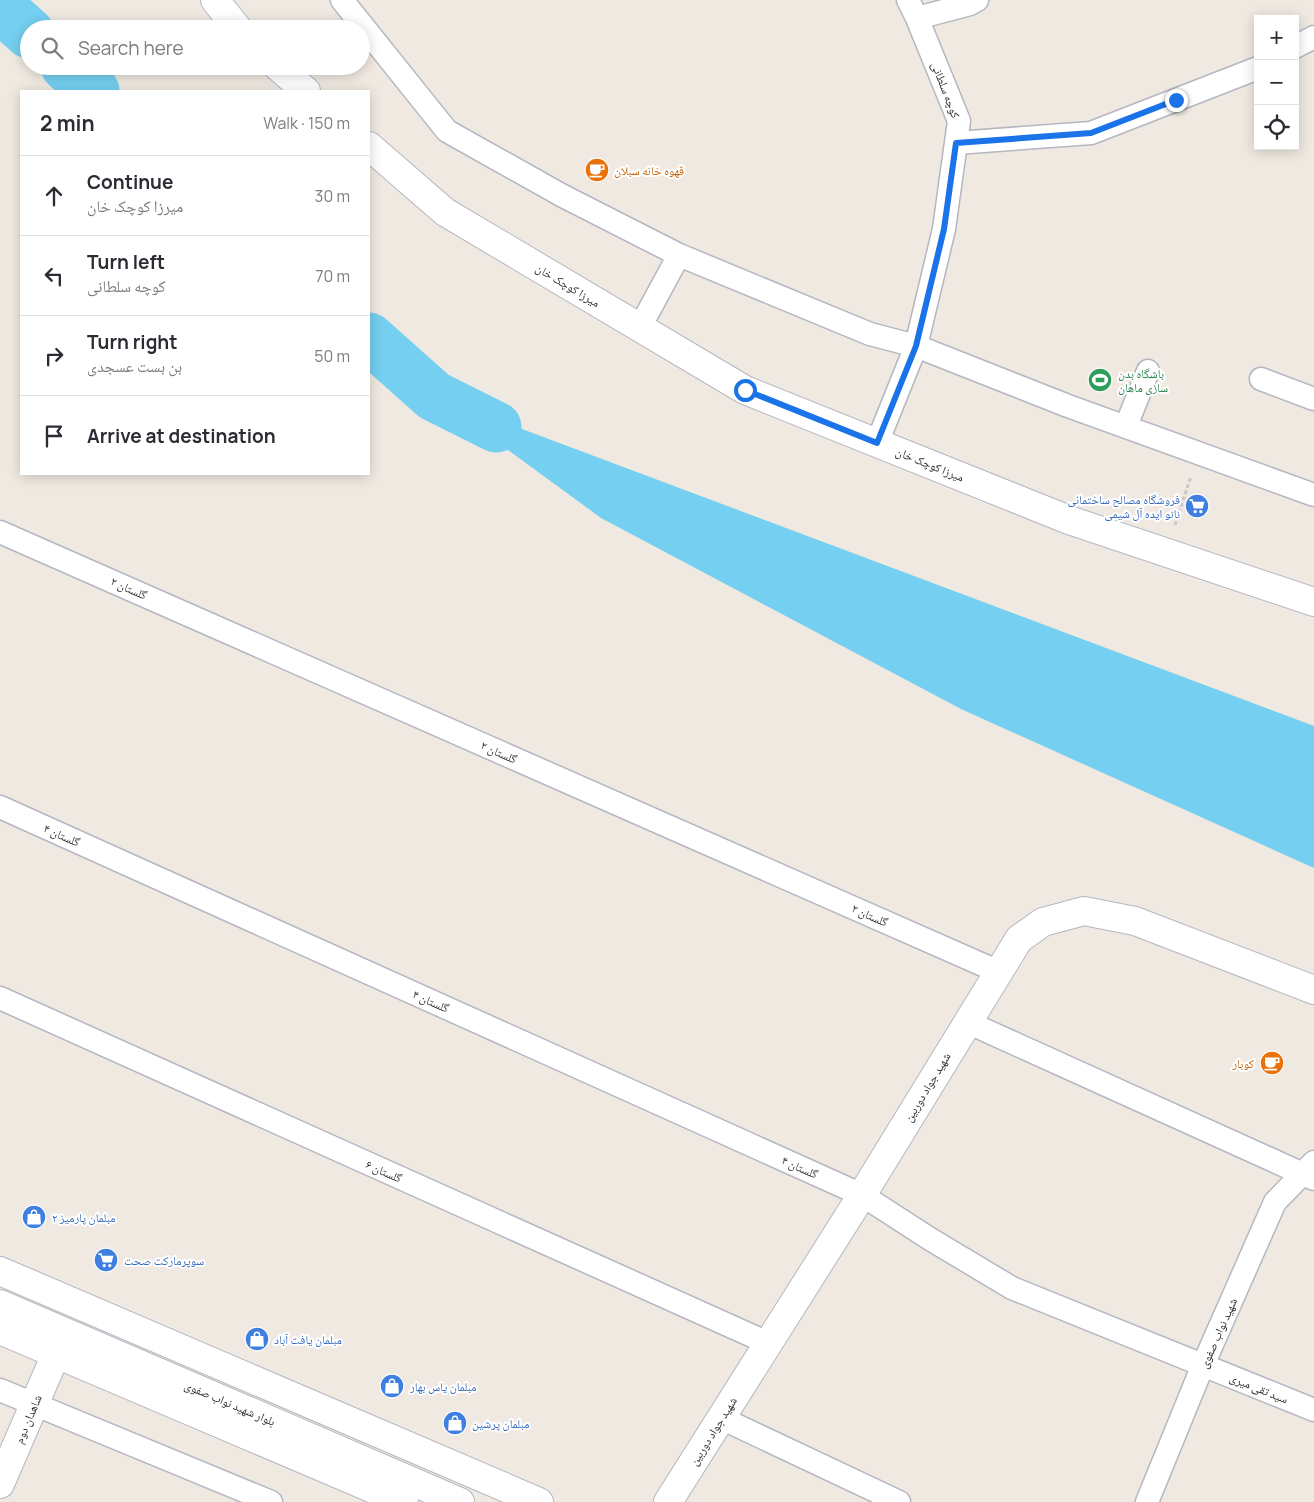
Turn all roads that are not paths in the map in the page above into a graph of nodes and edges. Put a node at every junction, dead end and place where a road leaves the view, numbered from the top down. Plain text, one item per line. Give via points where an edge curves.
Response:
1 (215, 0) edge
2 (342, 0) edge
3 (976, 0) edge
4 (913, 9) edge
5 (231, 20) edge
6 (358, 20) edge
7 (370, 35) edge
8 (1314, 37) edge
9 (1299, 45) edge
10 (1254, 70) edge
11 (287, 75) edge
12 (305, 90) edge
13 (956, 143) junction
14 (370, 147) edge
15 (679, 255) junction
16 (640, 328) junction
17 (916, 346) junction
18 (1148, 370) dead end
19 (1262, 379) dead end
20 (1314, 399) edge
21 (1126, 426) junction
22 (877, 443) junction
23 (1314, 495) edge
24 (0, 532) edge
25 (1314, 602) edge
26 (0, 807) edge
27 (998, 972) junction
28 (1314, 990) edge
29 (0, 998) edge
30 (967, 1022) junction
31 (1310, 1171) edge
32 (862, 1195) junction
33 (0, 1271) edge
34 (0, 1304) edge
35 (0, 1330) edge
36 (768, 1343) junction
37 (56, 1354) junction
38 (1203, 1365) junction
39 (0, 1390) edge
40 (34, 1404) junction
41 (1314, 1410) edge
42 (721, 1418) junction
43 (0, 1484) edge
44 (271, 1502) edge
45 (403, 1502) edge
46 (460, 1502) edge
47 (539, 1502) edge
48 (668, 1502) edge
49 (899, 1502) edge
50 (1147, 1502) edge

1 - 5 main road
2 - 6 street
3 - 4 street via 970,4
4 - 13 street, کوچه سلطانی via 959,122
7 - 15 street via 446,131
8 - 9 street
10 - 13 street via 1091,133
11 - 12 main road
13 - 17 street, کوچه سلطانی via 944,229
14 - 16 main road, میرزا کوچک خان via 445,212
15 - 16 street
15 - 17 street via 870,334
16 - 22 main road, میرزا کوچک خان via 745,390
17 - 21 street
17 - 22 street, کوچه سلطانی
18 - 21 street
19 - 20 street
21 - 23 street
22 - 25 main road, میرزا کوچک خان via 1069,520
24 - 27 street, گلستان ۲
26 - 32 street, گلستان ۴
27 - 28 main road, شهید جواد دوربین via 1019,939 1043,922 1084,911 1135,921
27 - 30 main road, شهید جواد دوربین
29 - 36 street, گلستان ۶
30 - 31 street
30 - 32 main road, شهید جواد دوربین
31 - 38 street, شهید نواب صفوی via 1275,1202
32 - 36 main road, شهید جواد دوربین
32 - 38 street, گلستان ۴ via 1012,1288
33 - 47 main road
34 - 46 main road, بلوار شهید نواب صفوی
35 - 37 main road, بلوار شهید نواب صفوی
36 - 42 main road, شهید جواد دوربین
37 - 40 main road, شاهدان دوم
37 - 45 main road, بلوار شهید نواب صفوی
38 - 41 street, سید تقی میری
38 - 50 street, شهید نواب صفوی
39 - 40 street
40 - 43 main road, شاهدان دوم
40 - 44 street
42 - 48 main road, شهید جواد دوربین
42 - 49 street

